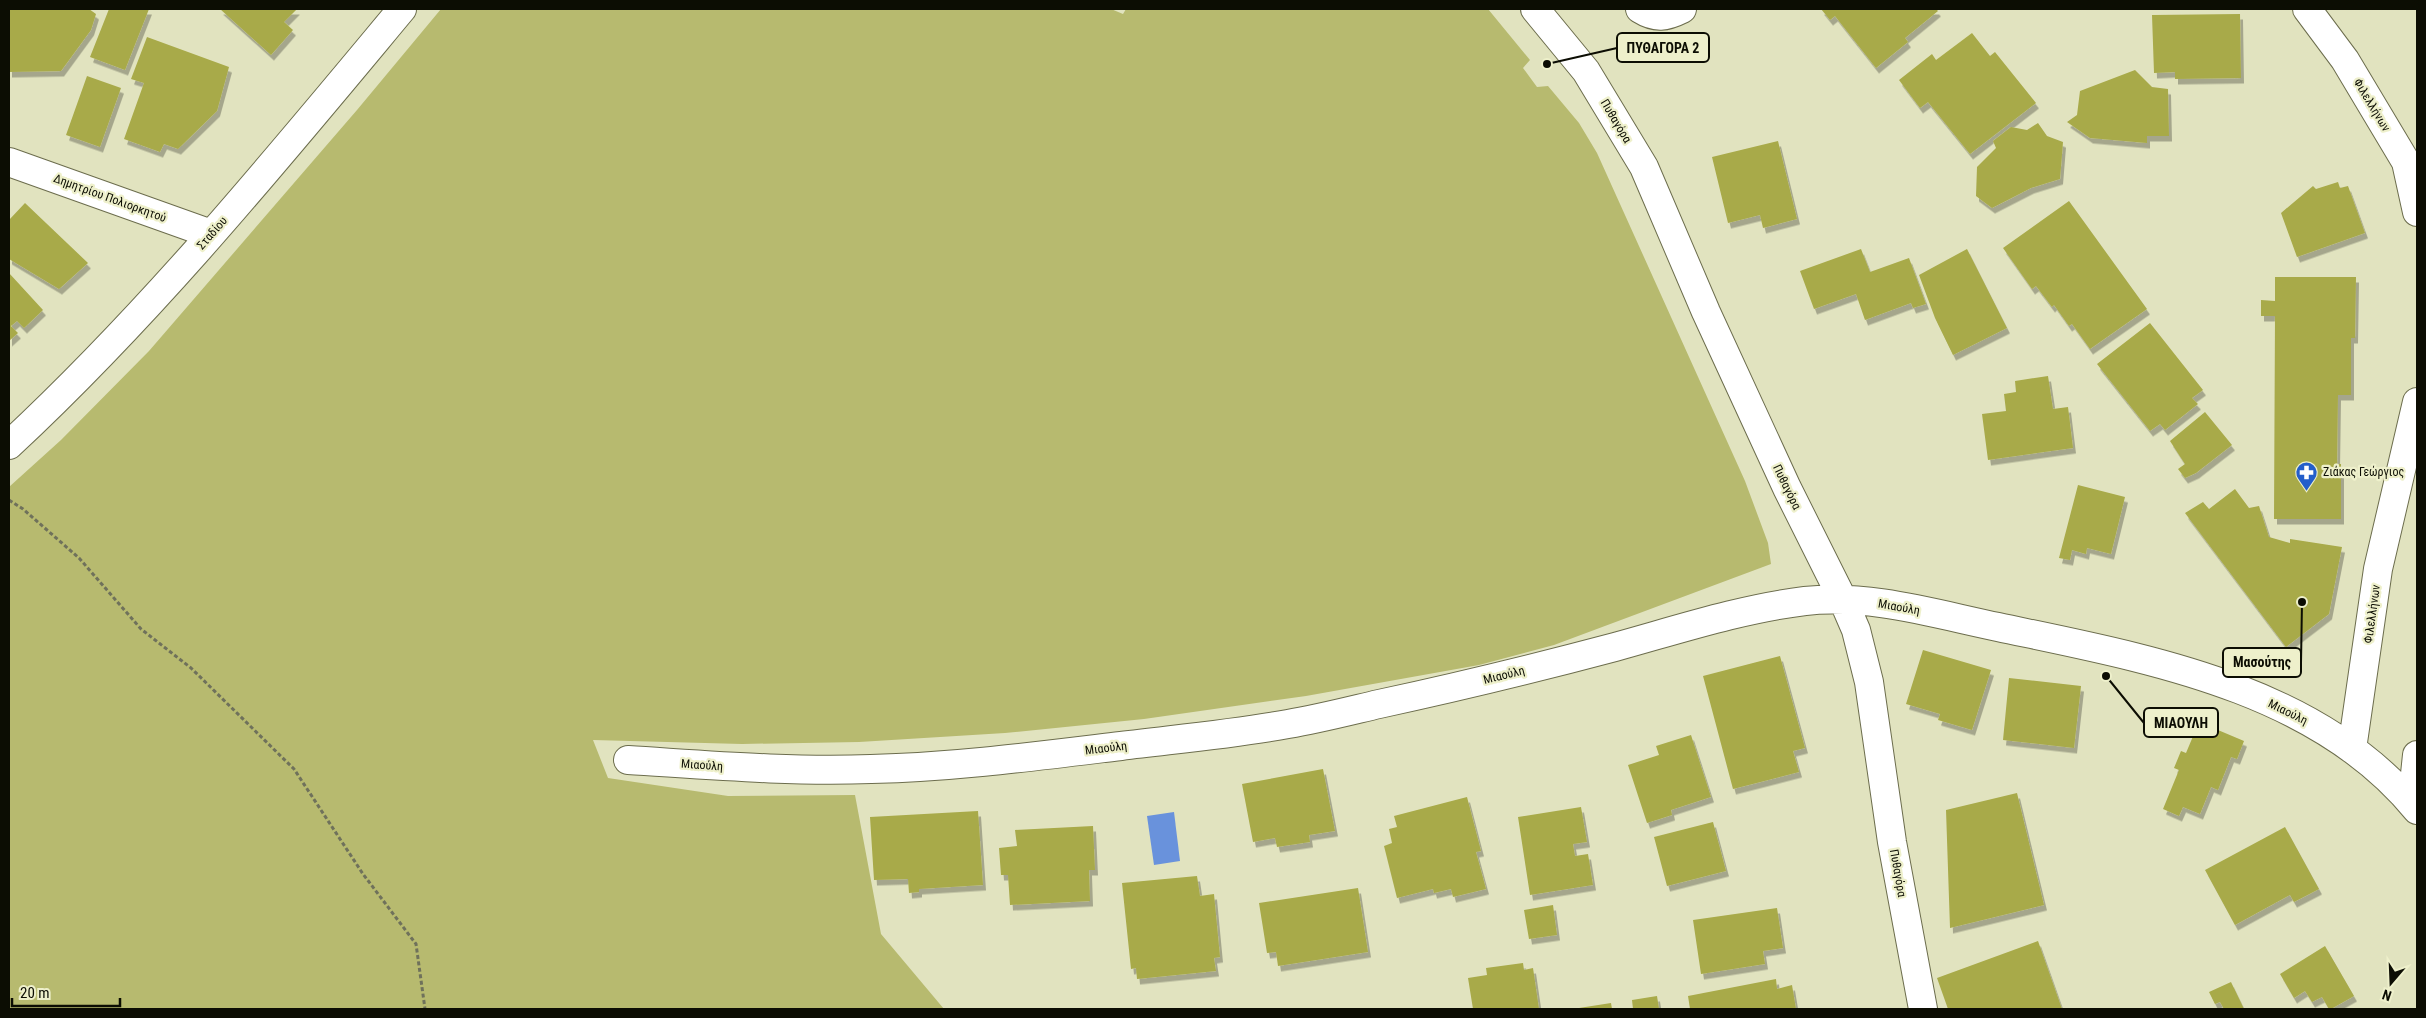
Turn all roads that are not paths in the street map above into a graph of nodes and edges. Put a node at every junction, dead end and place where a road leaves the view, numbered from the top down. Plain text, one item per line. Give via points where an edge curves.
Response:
1 (402, 9) edge
2 (1535, 9) edge
3 (1640, 9) edge
4 (1682, 9) edge
5 (2307, 9) edge
6 (9, 162) edge
7 (2417, 212) edge
8 (211, 234) junction
9 (2417, 402) edge
10 (9, 445) edge
11 (1844, 600) junction
12 (2352, 749) junction
13 (2417, 756) edge
14 (628, 760) dead end
15 (2415, 806) edge
16 (1923, 1009) edge

1 - 8 street, Σταδίου
2 - 11 street, Πυθαγόρα via 1586,71 1644,167 1787,488
3 - 4 street via 1663,17
5 - 7 street, Φιλελλήνων via 2345,60 2406,162
6 - 8 street, Δημητρίου Πολιορκητού
8 - 10 street, Σταδίου via 77,381
9 - 12 street, Φιλελλήνων via 2378,569
11 - 12 street, Μιαούλη via 1950,617 2162,663 2270,703
11 - 14 street, Μιαούλη via 1803,601 1746,612 1458,687 1288,724 984,763 868,769 728,767
11 - 16 street, Πυθαγόρα via 1856,630 1869,682 1892,842
12 - 15 street
13 - 15 street

